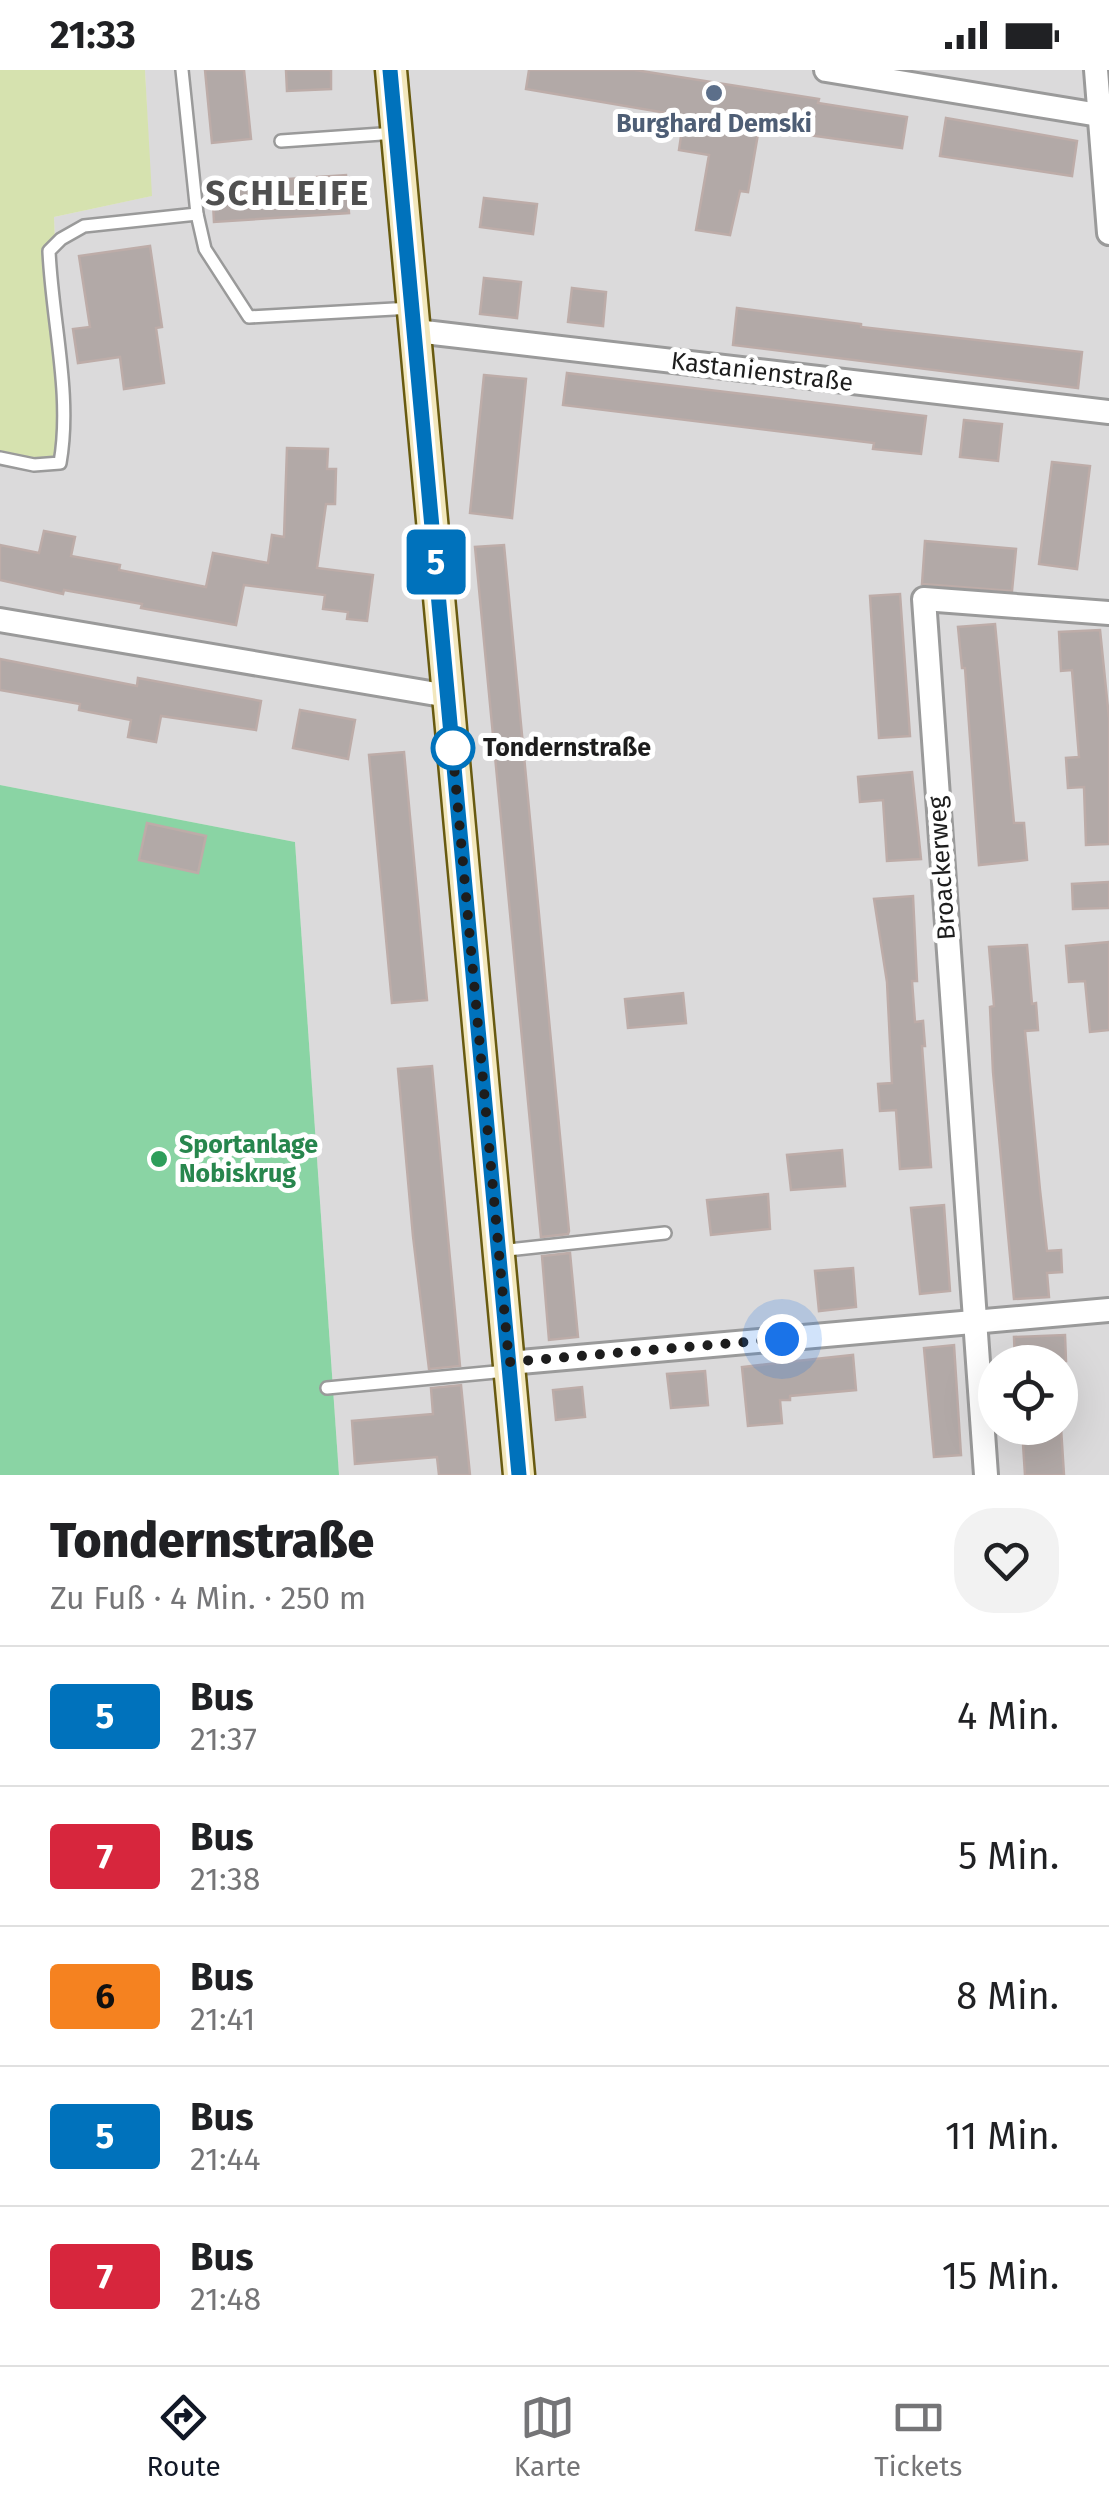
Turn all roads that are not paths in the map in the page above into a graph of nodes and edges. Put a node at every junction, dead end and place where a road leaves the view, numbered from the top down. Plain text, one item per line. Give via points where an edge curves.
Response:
1 (182, 70) edge
2 (390, 70) edge
3 (826, 70) edge
4 (1096, 70) edge
5 (1099, 115) junction
6 (396, 133) junction
7 (281, 140) dead end
8 (1107, 178) edge
9 (196, 214) junction
10 (1109, 232) edge
11 (414, 320) junction
12 (1109, 412) edge
13 (0, 458) edge
14 (1109, 613) edge
15 (0, 620) edge
16 (448, 696) junction
17 (664, 1233) dead end
18 (499, 1251) junction
19 (1109, 1310) edge
20 (976, 1322) junction
21 (510, 1367) junction
22 (327, 1388) dead end
23 (519, 1475) edge
24 (986, 1475) edge

1 - 9 lane
2 - 6 street
3 - 5 street
4 - 5 street
5 - 8 street
6 - 7 lane
6 - 11 street
8 - 10 street
9 - 11 lane via 205,250 249,317
9 - 13 lane via 84,226 49,251 66,428 60,464
11 - 12 street, Kastanienstraße
11 - 16 street
14 - 20 street, Broackerweg via 924,599
15 - 16 street
16 - 18 street
17 - 18 lane
18 - 21 street
19 - 20 street
20 - 21 street
20 - 24 street, Broackerweg
21 - 22 lane
21 - 23 street

